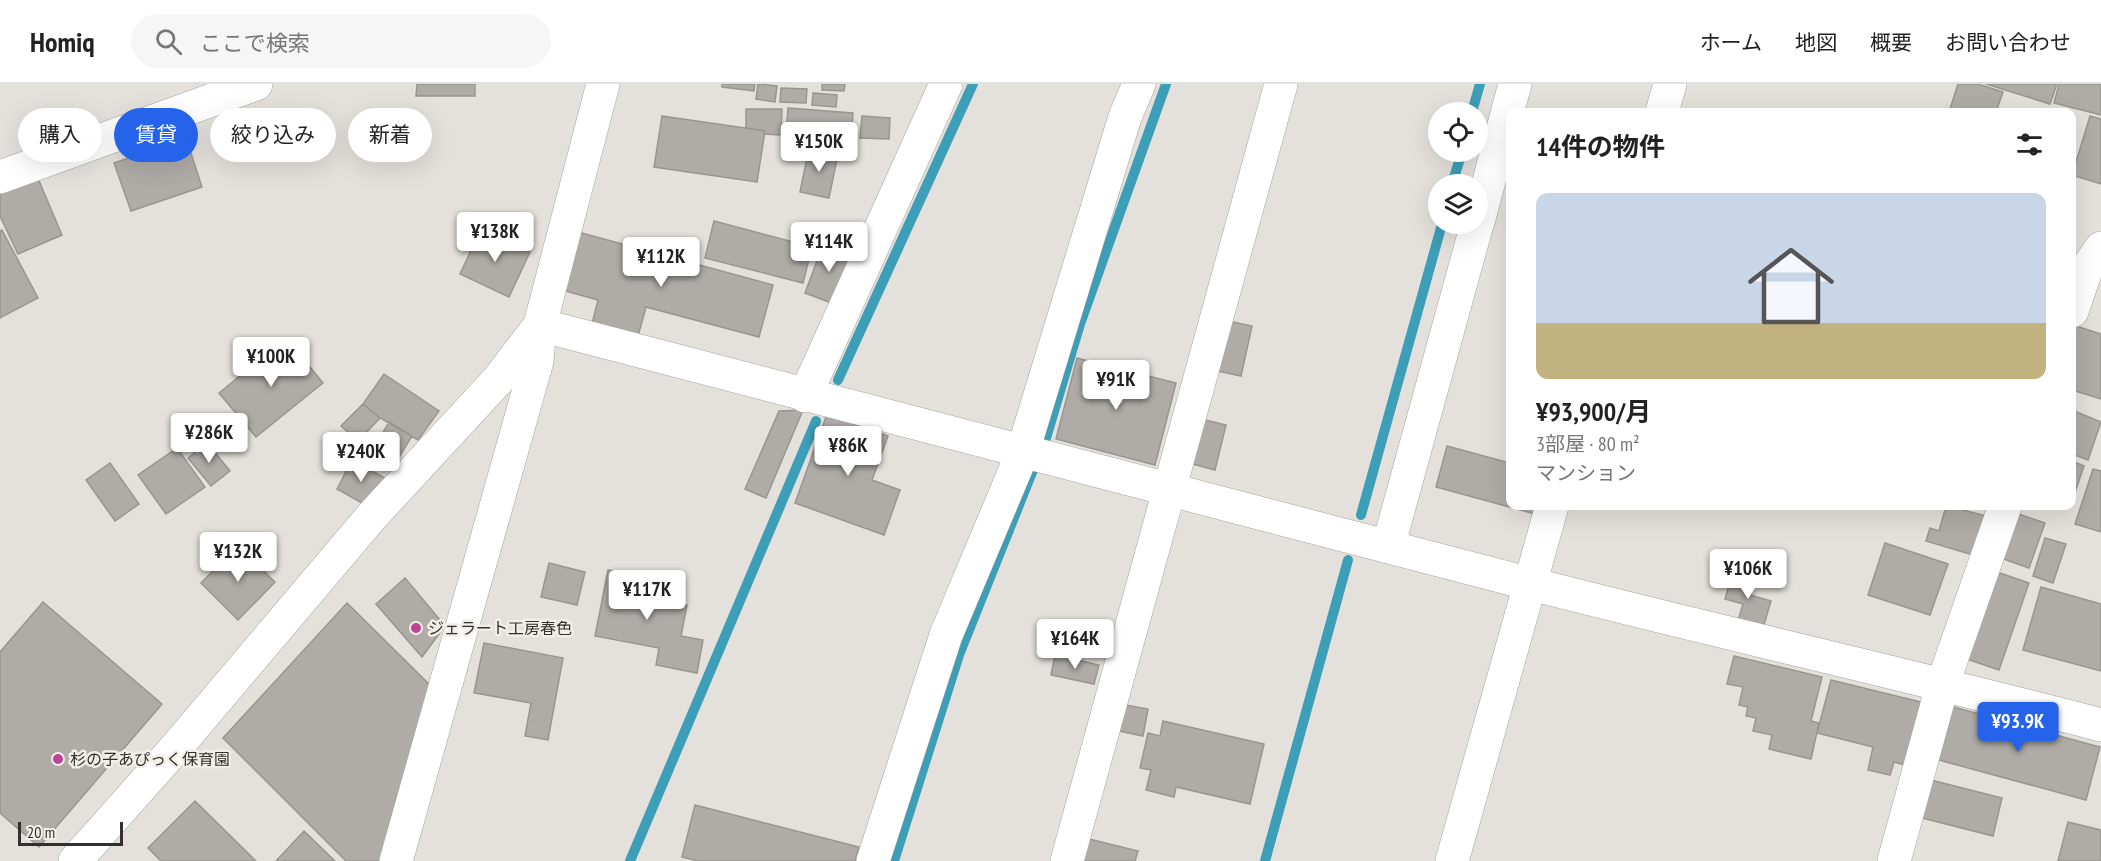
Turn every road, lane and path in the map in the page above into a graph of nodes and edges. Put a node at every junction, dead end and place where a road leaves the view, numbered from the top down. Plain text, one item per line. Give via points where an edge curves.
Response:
1 (256, 84) edge
2 (603, 84) edge
3 (946, 84) edge
4 (1139, 84) edge
5 (1281, 84) edge
6 (1515, 84) edge
7 (1671, 84) edge
8 (1508, 108) edge
9 (1663, 108) edge
10 (1506, 117) edge
11 (0, 177) edge
12 (1488, 183) edge
13 (1474, 234) edge
14 (2101, 248) edge
15 (2076, 299) edge
16 (540, 325) junction
17 (805, 396) junction
18 (1022, 454) junction
19 (1167, 492) junction
20 (1551, 510) edge
21 (2004, 510) edge
22 (1388, 547) junction
23 (1530, 584) junction
24 (1943, 683) junction
25 (2101, 725) edge
26 (75, 861) edge
27 (396, 861) edge
28 (873, 861) edge
29 (1067, 861) edge
30 (1452, 861) edge
31 (1894, 861) edge

1 - 11 street
2 - 16 street
3 - 17 street
4 - 18 street via 1125,117
5 - 19 street
6 - 8 street
7 - 9 street
10 - 12 street
13 - 22 street
14 - 15 street via 2086,270
16 - 17 street
16 - 26 street via 498,381 372,516
16 - 27 street via 537,361
17 - 18 street
18 - 19 street
18 - 28 street via 946,635
19 - 22 street
19 - 29 street
20 - 23 street
21 - 24 street
22 - 23 street
23 - 24 street
23 - 30 street
24 - 25 street
24 - 31 street

